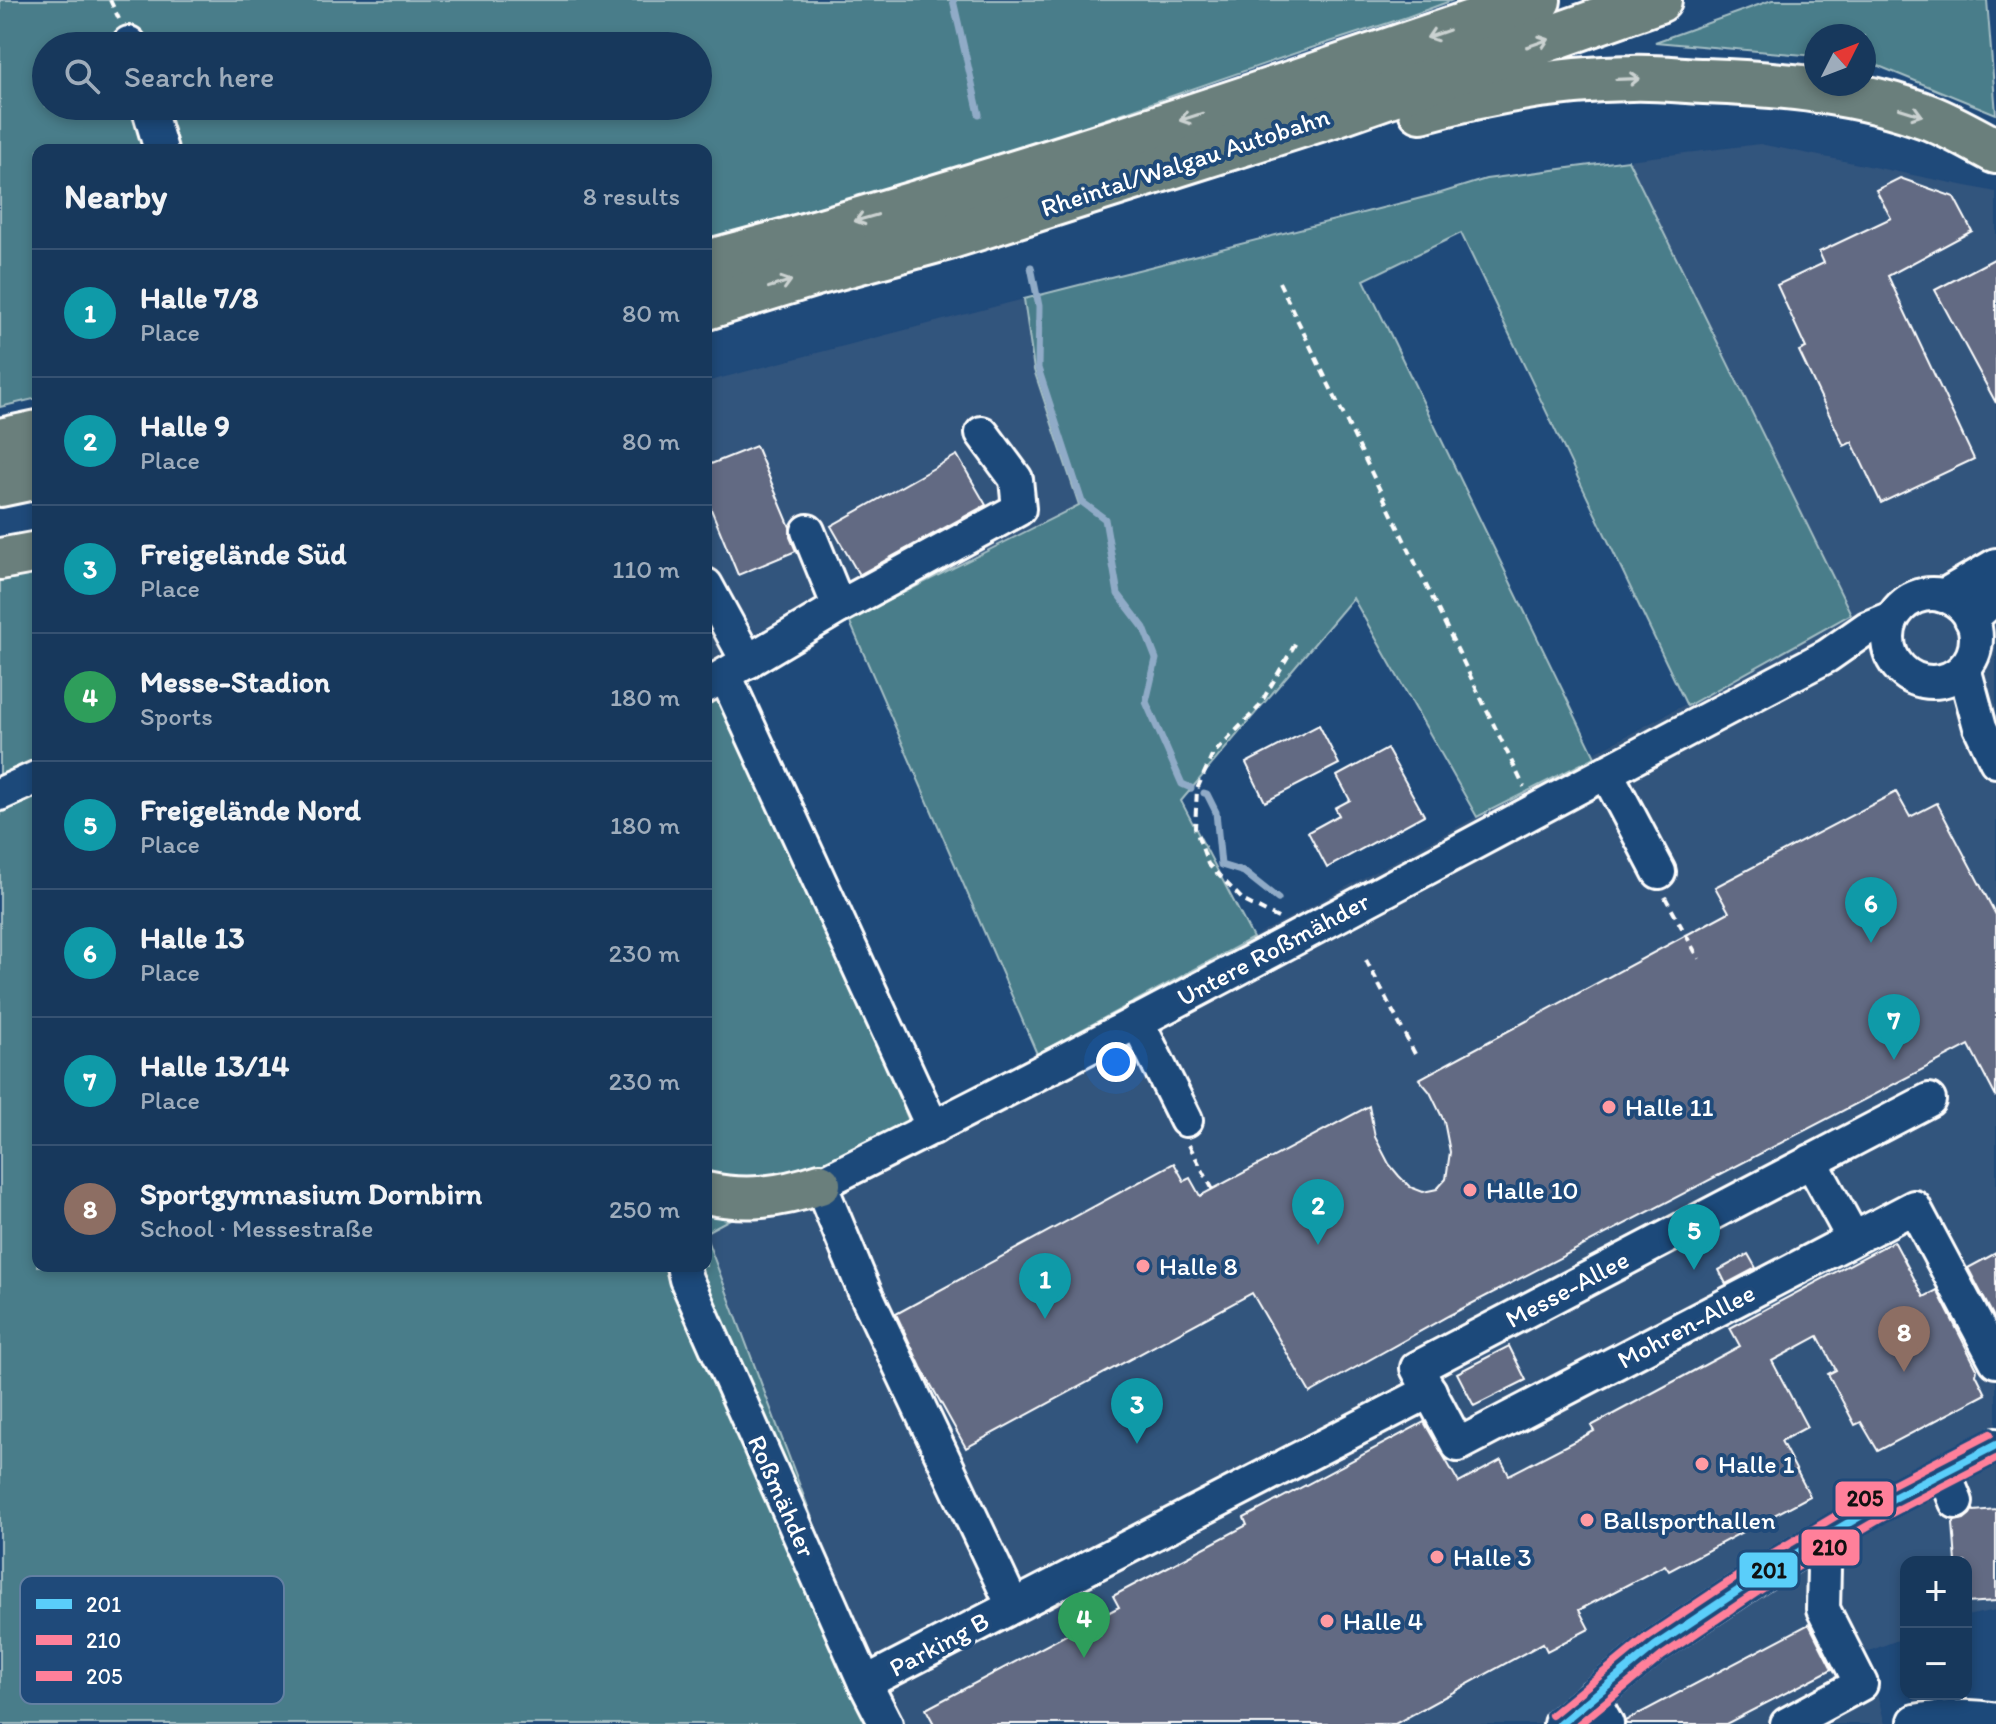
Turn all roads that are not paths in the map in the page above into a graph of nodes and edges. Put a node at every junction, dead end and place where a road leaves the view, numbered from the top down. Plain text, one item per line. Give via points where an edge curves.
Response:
1 (1538, 0) edge
2 (1659, 0) edge
3 (1332, 115) junction
4 (152, 120) edge
5 (159, 144) edge
6 (1996, 151) edge
7 (712, 261) edge
8 (712, 305) edge
9 (982, 433) dead end
10 (32, 434) edge
11 (0, 441) edge
12 (32, 477) edge
13 (0, 484) edge
14 (808, 531) dead end
15 (32, 553) edge
16 (0, 559) edge
17 (1996, 565) edge
18 (1996, 586) edge
19 (1943, 596) junction
20 (839, 607) junction
21 (712, 612) edge
22 (1892, 618) junction
23 (1981, 626) edge
24 (1827, 656) junction
25 (1896, 663) junction
26 (1977, 664) edge
27 (726, 674) edge
28 (1925, 682) junction
29 (1980, 727) junction
30 (1996, 761) edge
31 (1606, 772) junction
32 (32, 780) edge
33 (0, 794) edge
34 (1659, 872) dead end
35 (1137, 1021) junction
36 (1929, 1100) dead end
37 (1186, 1120) dead end
38 (933, 1128) junction
39 (1811, 1161) junction
40 (820, 1184) junction
41 (712, 1194) edge
42 (1853, 1238) junction
43 (684, 1272) edge
44 (1996, 1361) edge
45 (1424, 1379) junction
46 (1996, 1445) edge
47 (1819, 1556) junction
48 (1013, 1606) junction
49 (1847, 1631) dead end
50 (865, 1683) junction
51 (1599, 1711) edge
52 (1996, 1720) edge
53 (1920, 1722) edge
54 (886, 1724) edge
55 (1560, 1724) edge
56 (1787, 1724) edge

1 -> 7 highway, Rheintal/Walgau Autobahn via 971,187
3 -> 2 highway, Rheintal/Walgau Autobahn
3 -> 6 highway via 1395,117 1464,98 1562,83 1632,78 1755,82 1868,99 1931,119
8 -> 3 highway, Rheintal/Walgau Autobahn via 948,237
4 - 5 street
9 - 20 street via 1016,479 1019,509
10 - 11 highway
12 - 13 highway
14 - 20 street
15 - 16 main road
17 - 19 street
18 - 23 street
19 - 22 street via 1918,596
19 - 23 street
20 - 27 street
21 - 27 street
22 - 24 street, Untere Roßmähder
22 - 25 street via 1888,641
23 - 26 street
24 - 25 street
24 - 31 street, Untere Roßmähder
25 - 28 street
26 - 28 street via 1947,680
26 - 29 street
27 - 38 street
28 - 29 street
29 - 30 street
31 - 34 street
31 - 35 street, Untere Roßmähder
32 - 33 street
35 - 37 street
35 - 38 street, Untere Roßmähder
36 - 39 street, Messe-Allee
38 - 40 street, Untere Roßmähder
39 - 42 street
39 - 45 street, Messe-Allee
40 - 41 main road, Untere Roßmähder via 754,1199
40 - 48 street via 864,1290
42 - 44 street, Mohren-Allee via 1914,1207
42 - 45 street, Mohren-Allee via 1458,1445
43 - 50 street, Roßmähder
45 - 48 street, Messe-Allee
46 - 47 street via 1950,1487 1872,1509
47 - 49 street via 1849,1620
47 - 51 street via 1772,1568 1655,1646
47 - 56 street via 1823,1609 1861,1684
48 - 50 street, Parking B
50 - 54 street, Roßmähder
51 - 55 street
52 - 53 street via 1946,1716

